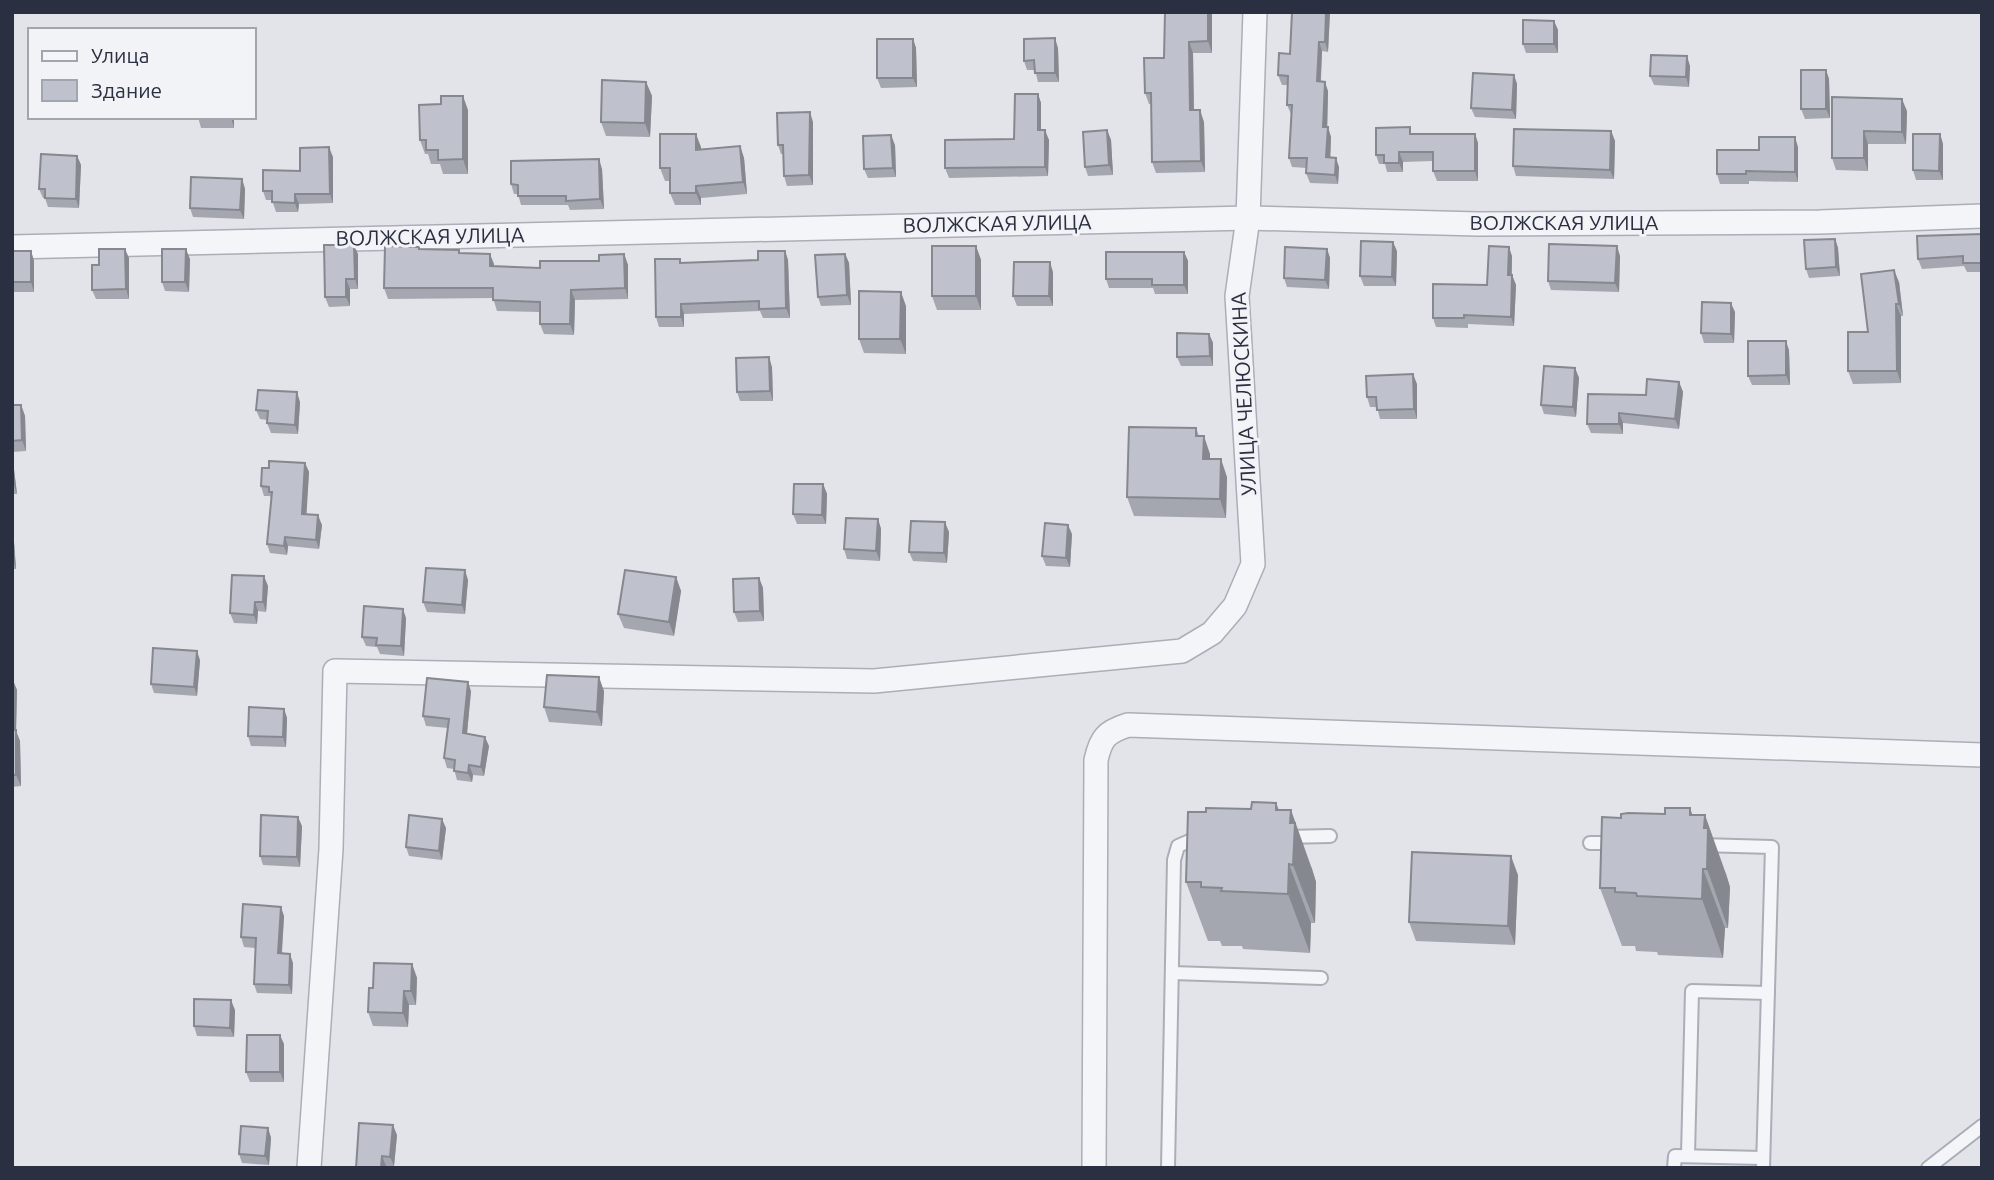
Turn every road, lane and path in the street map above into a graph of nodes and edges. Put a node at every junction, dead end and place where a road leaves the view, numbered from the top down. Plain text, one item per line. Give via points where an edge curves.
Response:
1 (1255, 12) edge
2 (1982, 216) edge
3 (1248, 218) junction
4 (12, 247) edge
5 (1982, 755) edge
6 (1330, 836) dead end
7 (1275, 838) edge
8 (1221, 839) edge
9 (1590, 843) dead end
10 (1632, 844) edge
11 (1688, 845) edge
12 (1172, 973) junction
13 (1321, 978) dead end
14 (1768, 993) junction
15 (1982, 1126) edge
16 (1688, 1156) dead end
17 (1763, 1163) edge
18 (309, 1168) edge
19 (1094, 1168) edge
20 (1168, 1168) edge
21 (1674, 1168) edge
22 (1928, 1168) edge

1 - 3 street, УЛИЦА ЧЕЛЮСКИНА
2 - 3 street, ВОЛЖСКАЯ УЛИЦА via 1478,224
3 - 4 street, ВОЛЖСКАЯ УЛИЦА
3 - 18 street, УЛИЦА ЧЕЛЮСКИНА via 1237,296 1253,564 1235,606 1212,633 1182,651 874,681 335,671 331,849
5 - 19 street via 1128,725 1112,730 1100,743 1096,760
6 - 7 lane
8 - 12 lane via 1194,839 1178,846
9 - 10 lane
11 - 14 lane via 1772,847
12 - 13 lane
12 - 20 lane
14 - 16 lane via 1692,990
14 - 17 lane
15 - 22 lane
17 - 21 lane via 1675,1156

